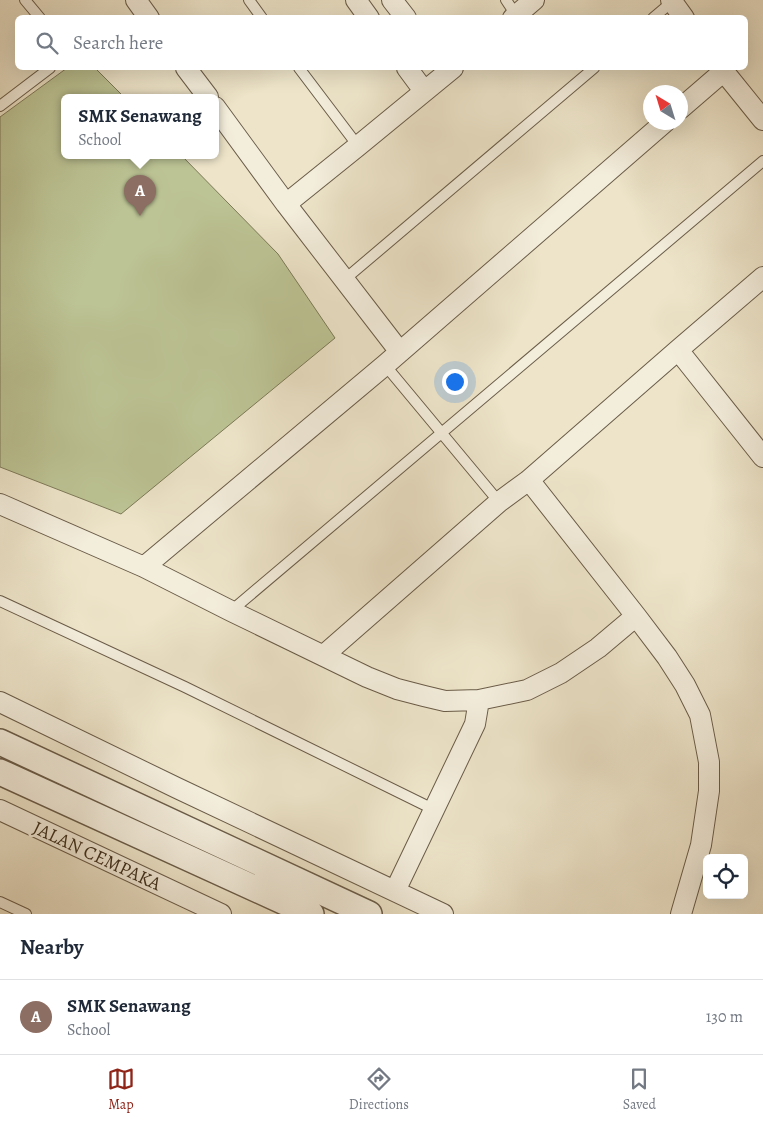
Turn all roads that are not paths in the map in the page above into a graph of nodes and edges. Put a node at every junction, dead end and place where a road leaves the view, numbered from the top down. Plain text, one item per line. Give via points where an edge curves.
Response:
1 (25, 0) edge
2 (136, 0) edge
3 (249, 0) edge
4 (356, 0) edge
5 (392, 0) edge
6 (534, 0) edge
7 (676, 6) edge
8 (512, 11) edge
9 (38, 15) edge
10 (147, 15) edge
11 (260, 15) edge
12 (367, 15) edge
13 (404, 15) edge
14 (659, 15) edge
15 (47, 70) edge
16 (188, 70) edge
17 (301, 70) edge
18 (408, 70) edge
19 (448, 70) edge
20 (592, 70) edge
21 (722, 70) edge
22 (724, 70) edge
23 (424, 91) junction
24 (206, 94) edge
25 (688, 102) edge
26 (0, 106) edge
27 (219, 112) edge
28 (763, 120) edge
29 (656, 130) edge
30 (358, 146) junction
31 (763, 161) edge
32 (286, 204) junction
33 (763, 278) edge
34 (344, 280) junction
35 (678, 350) junction
36 (392, 358) junction
37 (442, 433) junction
38 (763, 457) edge
39 (529, 480) junction
40 (499, 502) junction
41 (0, 504) edge
42 (144, 567) junction
43 (0, 601) edge
44 (231, 611) junction
45 (636, 616) junction
46 (324, 655) junction
47 (479, 700) junction
48 (0, 702) edge
49 (0, 742) edge
50 (0, 772) edge
51 (0, 810) edge
52 (435, 810) junction
53 (395, 891) junction
54 (0, 902) edge
55 (26, 914) edge
56 (221, 914) edge
57 (311, 914) edge
58 (369, 914) edge
59 (443, 914) edge
60 (681, 914) edge

1 - 9 lane
2 - 10 street
3 - 11 lane
4 - 12 street
5 - 13 street
6 - 8 street
7 - 14 lane
15 - 26 lane
16 - 24 street
17 - 30 lane
18 - 23 street
19 - 23 street
20 - 34 lane
21 - 25 street
22 - 28 street
23 - 30 street
27 - 32 street
29 - 36 street
30 - 32 street
31 - 37 lane
32 - 34 street
33 - 35 street
34 - 36 street
35 - 38 street
35 - 39 street
36 - 37 lane
36 - 42 street
37 - 40 lane
37 - 44 lane
39 - 40 street
39 - 45 street
40 - 46 street
41 - 42 street
42 - 44 street
43 - 52 lane via 185,687
44 - 46 street
45 - 47 street via 598,648 560,673 526,690
45 - 60 street via 676,671 700,714 709,762 709,791 701,845
46 - 47 street via 367,678 397,689 445,701
47 - 52 street via 475,724
48 - 53 street
49 - 58 street
50 - 57 street
51 - 56 street, JALAN CEMPAKA
52 - 53 street
53 - 59 street
54 - 55 lane

